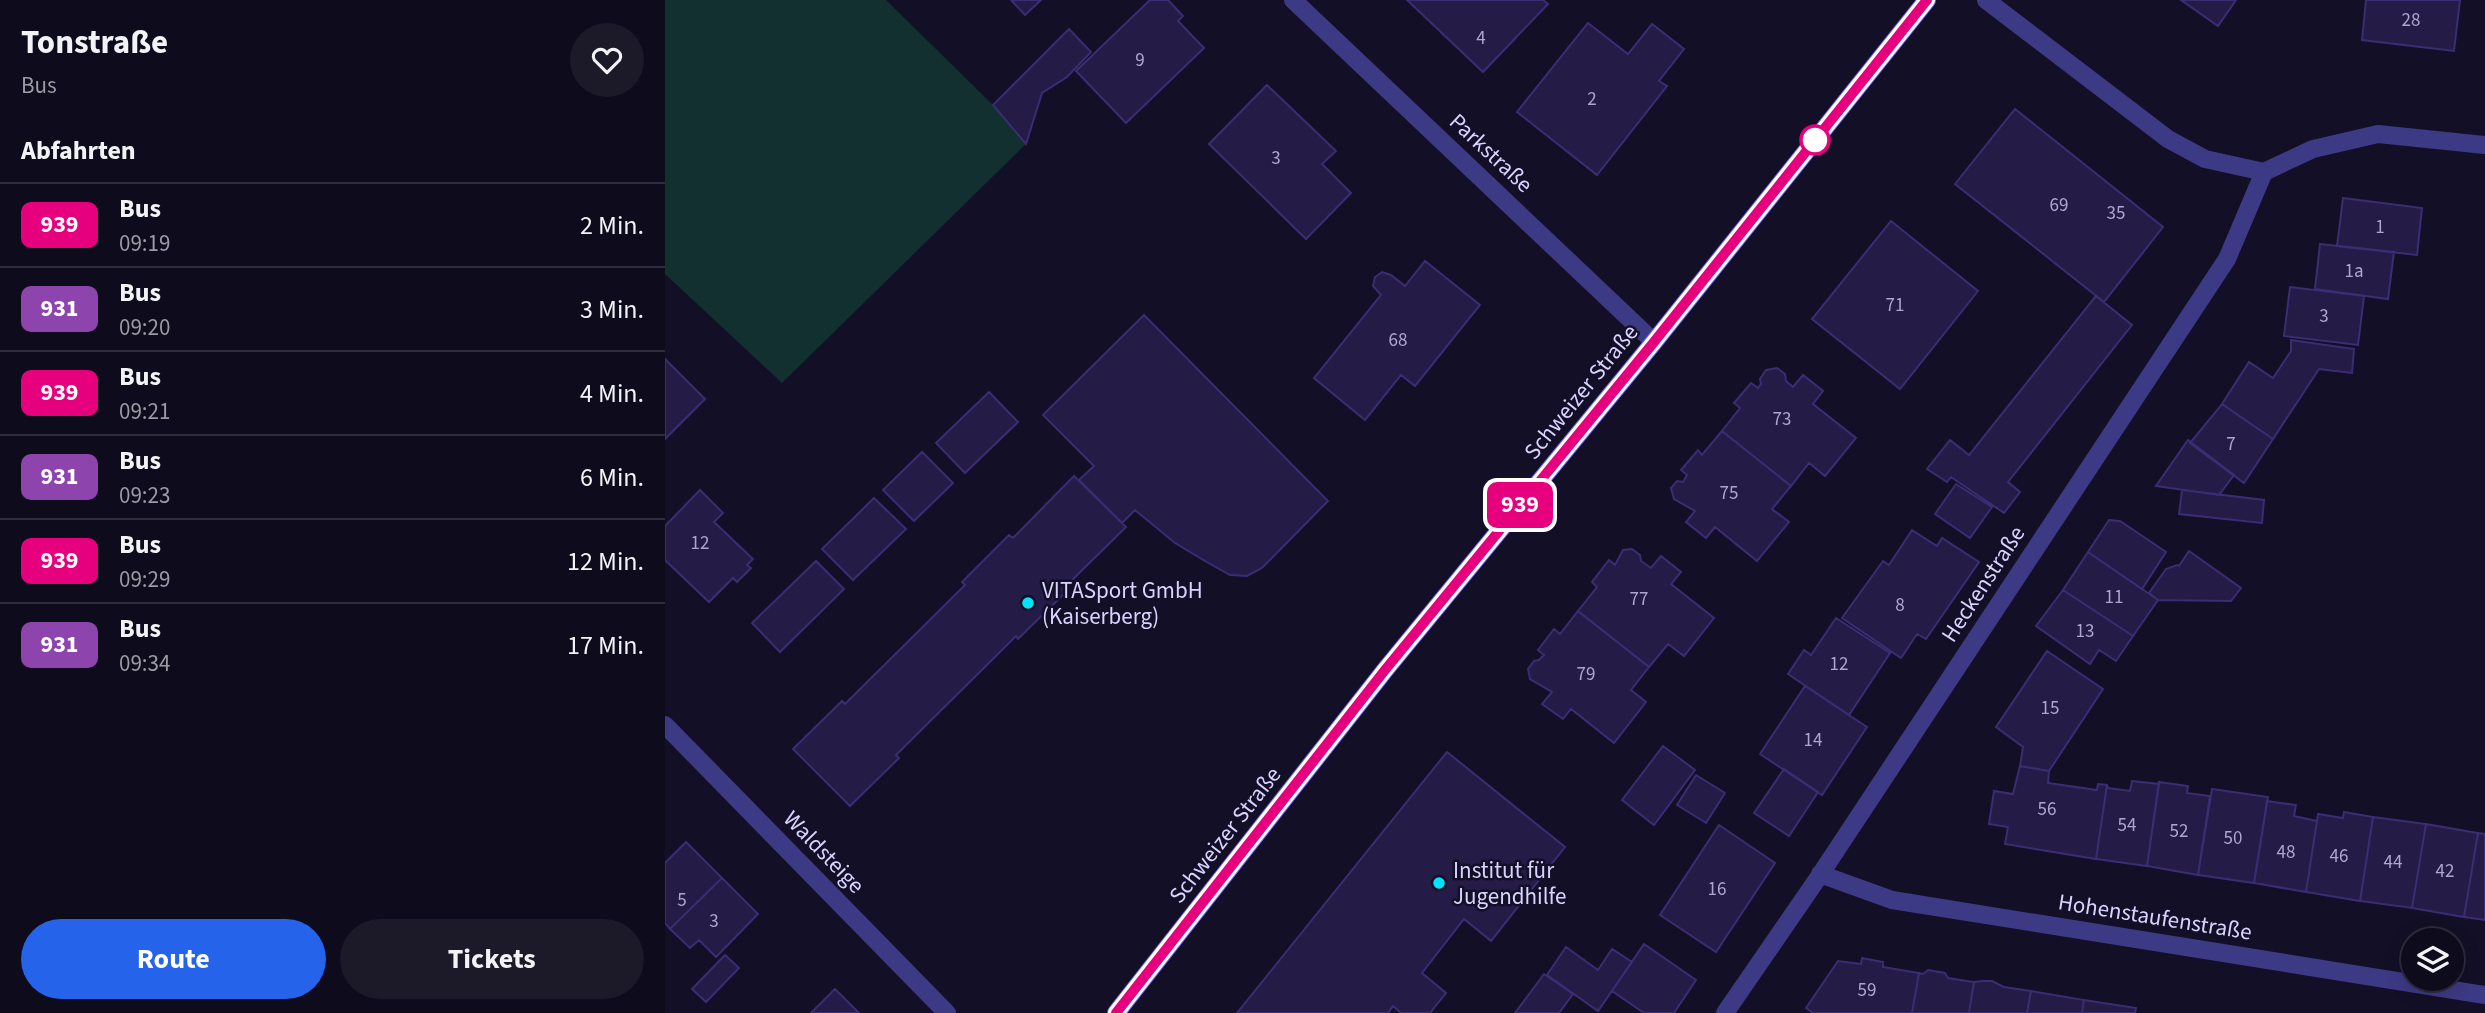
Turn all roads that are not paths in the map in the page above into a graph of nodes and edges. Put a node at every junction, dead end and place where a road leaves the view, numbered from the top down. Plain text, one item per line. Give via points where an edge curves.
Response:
1 (1293, 0) edge
2 (1927, 0) edge
3 (1986, 0) edge
4 (2485, 145) edge
5 (2264, 172) junction
6 (1654, 342) junction
7 (665, 725) edge
8 (1820, 874) junction
9 (2485, 995) edge
10 (947, 1013) edge
11 (1116, 1013) edge
12 (1725, 1013) edge

1 - 6 street, Parkstraße
2 - 6 main road, Schweizer Straße
3 - 5 street via 2168,139 2205,159
4 - 5 street via 2378,134 2313,149
5 - 8 street, Heckenstraße via 2227,259
6 - 11 main road, Schweizer Straße via 1385,670
7 - 10 street, Waldsteige
8 - 9 street, Hohenstaufenstraße via 1892,900
8 - 12 street, Heckenstraße

